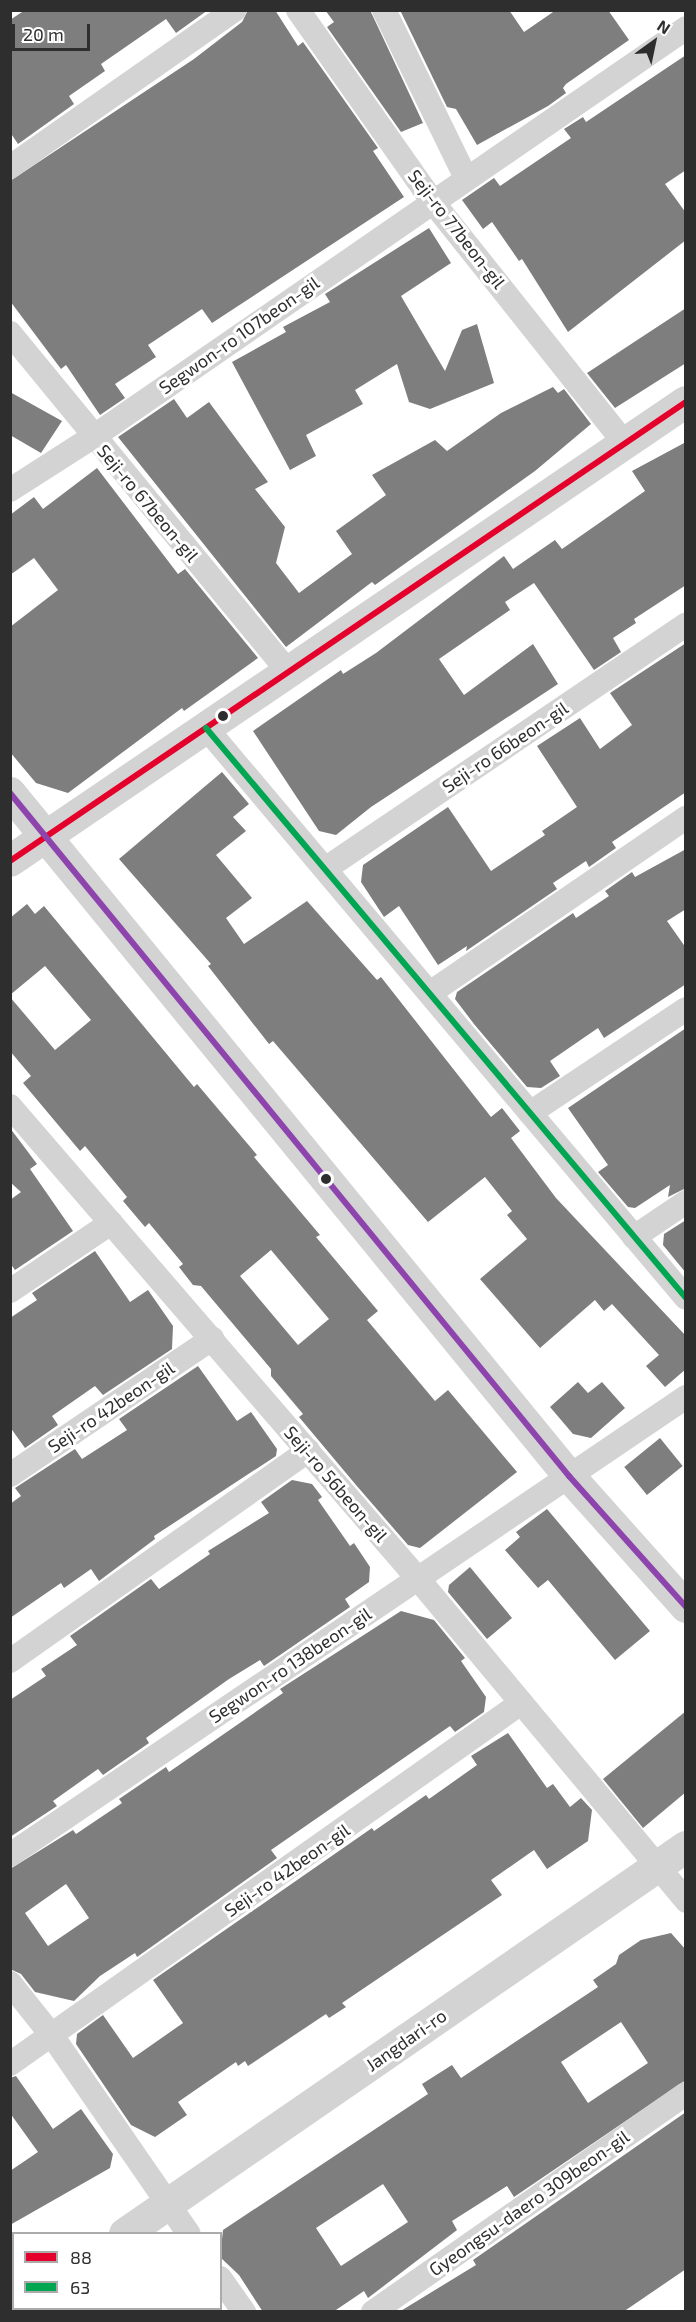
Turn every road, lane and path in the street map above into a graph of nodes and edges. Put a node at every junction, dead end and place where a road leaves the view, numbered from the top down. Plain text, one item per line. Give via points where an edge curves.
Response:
1 (234, 10) edge
2 (298, 10) edge
3 (384, 10) edge
4 (686, 28) edge
5 (10, 167) edge
6 (466, 178) junction
7 (432, 201) junction
8 (10, 333) edge
9 (686, 402) edge
10 (93, 437) junction
11 (624, 442) junction
12 (10, 490) edge
13 (686, 625) edge
14 (288, 672) junction
15 (206, 728) junction
16 (10, 793) edge
17 (686, 818) edge
18 (48, 836) junction
19 (10, 861) edge
20 (325, 869) junction
21 (430, 993) junction
22 (686, 1009) edge
23 (10, 1106) edge
24 (530, 1113) junction
25 (686, 1202) edge
26 (111, 1223) junction
27 (634, 1237) junction
28 (10, 1291) edge
29 (686, 1298) edge
30 (212, 1339) junction
31 (686, 1397) edge
32 (308, 1451) junction
33 (10, 1475) edge
34 (569, 1476) junction
35 (419, 1580) junction
36 (686, 1607) edge
37 (10, 1661) edge
38 (521, 1703) junction
39 (686, 1847) edge
40 (10, 1855) edge
41 (657, 1867) junction
42 (686, 1901) edge
43 (10, 1983) edge
44 (52, 2037) junction
45 (10, 2064) edge
46 (686, 2094) edge
47 (169, 2204) junction
48 (128, 2232) edge
49 (188, 2232) edge
50 (222, 2281) edge
51 (244, 2312) edge
52 (373, 2312) edge

1 - 5 street
2 - 7 street, Seji-ro 77beon-gil
3 - 6 street
4 - 6 street, Segwon-ro 107beon-gil
6 - 7 street, Segwon-ro 107beon-gil
7 - 10 street, Segwon-ro 107beon-gil
7 - 11 street, Seji-ro 77beon-gil
8 - 10 street, Seji-ro 67beon-gil
9 - 11 street
10 - 12 street, Segwon-ro 107beon-gil
10 - 14 street, Seji-ro 67beon-gil
11 - 14 street
13 - 20 street, Seji-ro 66beon-gil
14 - 15 street
15 - 18 street
15 - 20 street
16 - 18 street
17 - 21 street
18 - 19 street
18 - 34 street
20 - 21 street
21 - 24 street
22 - 24 street
23 - 26 street, Seji-ro 56beon-gil
24 - 27 street
25 - 27 street
26 - 28 street
26 - 30 street, Seji-ro 56beon-gil
27 - 29 street
30 - 32 street, Seji-ro 56beon-gil
30 - 33 street, Seji-ro 42beon-gil
31 - 34 street, Segwon-ro 138beon-gil
32 - 35 street, Seji-ro 56beon-gil
32 - 37 street
34 - 35 street, Segwon-ro 138beon-gil
34 - 36 street
35 - 38 street, Seji-ro 56beon-gil
35 - 40 street, Segwon-ro 138beon-gil
38 - 41 street, Seji-ro 56beon-gil
38 - 44 street, Seji-ro 42beon-gil
39 - 41 street, Jangdari-ro
41 - 42 street, Seji-ro 56beon-gil
41 - 47 street, Jangdari-ro
43 - 44 street
44 - 45 street, Seji-ro 42beon-gil
44 - 47 street
46 - 52 street, Gyeongsu-daero 309beon-gil
47 - 48 street, Jangdari-ro
47 - 49 street
50 - 51 street

